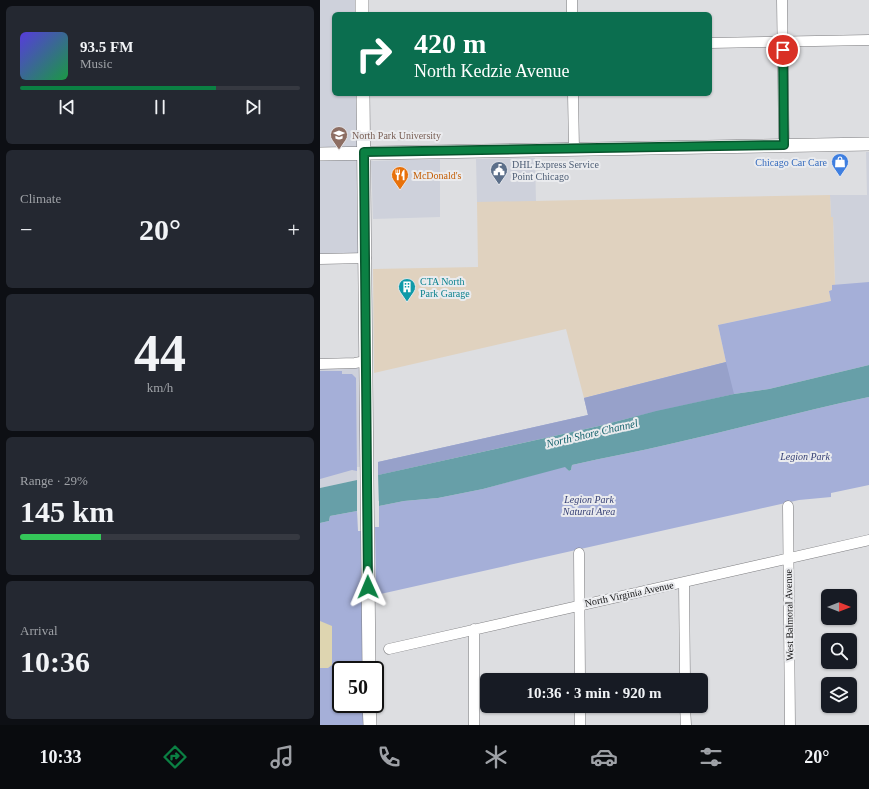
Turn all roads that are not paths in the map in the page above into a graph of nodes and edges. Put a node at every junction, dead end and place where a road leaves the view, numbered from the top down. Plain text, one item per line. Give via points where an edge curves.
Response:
1 (362, 0) edge
2 (572, 0) edge
3 (782, 0) edge
4 (362, 12) edge
5 (572, 12) edge
6 (869, 40) edge
7 (783, 42) junction
8 (712, 43) edge
9 (363, 96) edge
10 (573, 96) edge
11 (869, 144) edge
12 (784, 145) junction
13 (574, 148) junction
14 (364, 152) junction
15 (320, 154) edge
16 (366, 258) junction
17 (320, 259) edge
18 (366, 361) junction
19 (320, 364) edge
20 (788, 506) dead end
21 (869, 540) edge
22 (579, 553) dead end
23 (788, 558) junction
24 (684, 582) junction
25 (579, 604) junction
26 (474, 629) junction
27 (389, 649) dead end
28 (369, 661) edge
29 (580, 673) edge
30 (685, 673) edge
31 (369, 713) edge
32 (580, 713) edge
33 (685, 713) edge
34 (370, 725) edge
35 (474, 725) edge
36 (580, 725) edge
37 (686, 725) edge
38 (790, 725) edge

1 - 4 main road
2 - 5 street
3 - 7 street
6 - 7 street
7 - 8 street
7 - 12 street
9 - 14 main road
10 - 13 street
11 - 12 main road
12 - 13 main road
13 - 14 main road
14 - 15 main road
14 - 16 main road
16 - 17 street
16 - 18 main road
18 - 19 street
18 - 28 main road
20 - 23 street, West Balmoral Avenue
21 - 23 street, North Virginia Avenue
22 - 25 street
23 - 24 street, North Virginia Avenue
23 - 38 street, West Balmoral Avenue
24 - 25 street, North Virginia Avenue
24 - 30 street
25 - 26 street, North Virginia Avenue
25 - 29 street
26 - 27 street, North Virginia Avenue
26 - 35 street
31 - 34 main road
32 - 36 street
33 - 37 street

